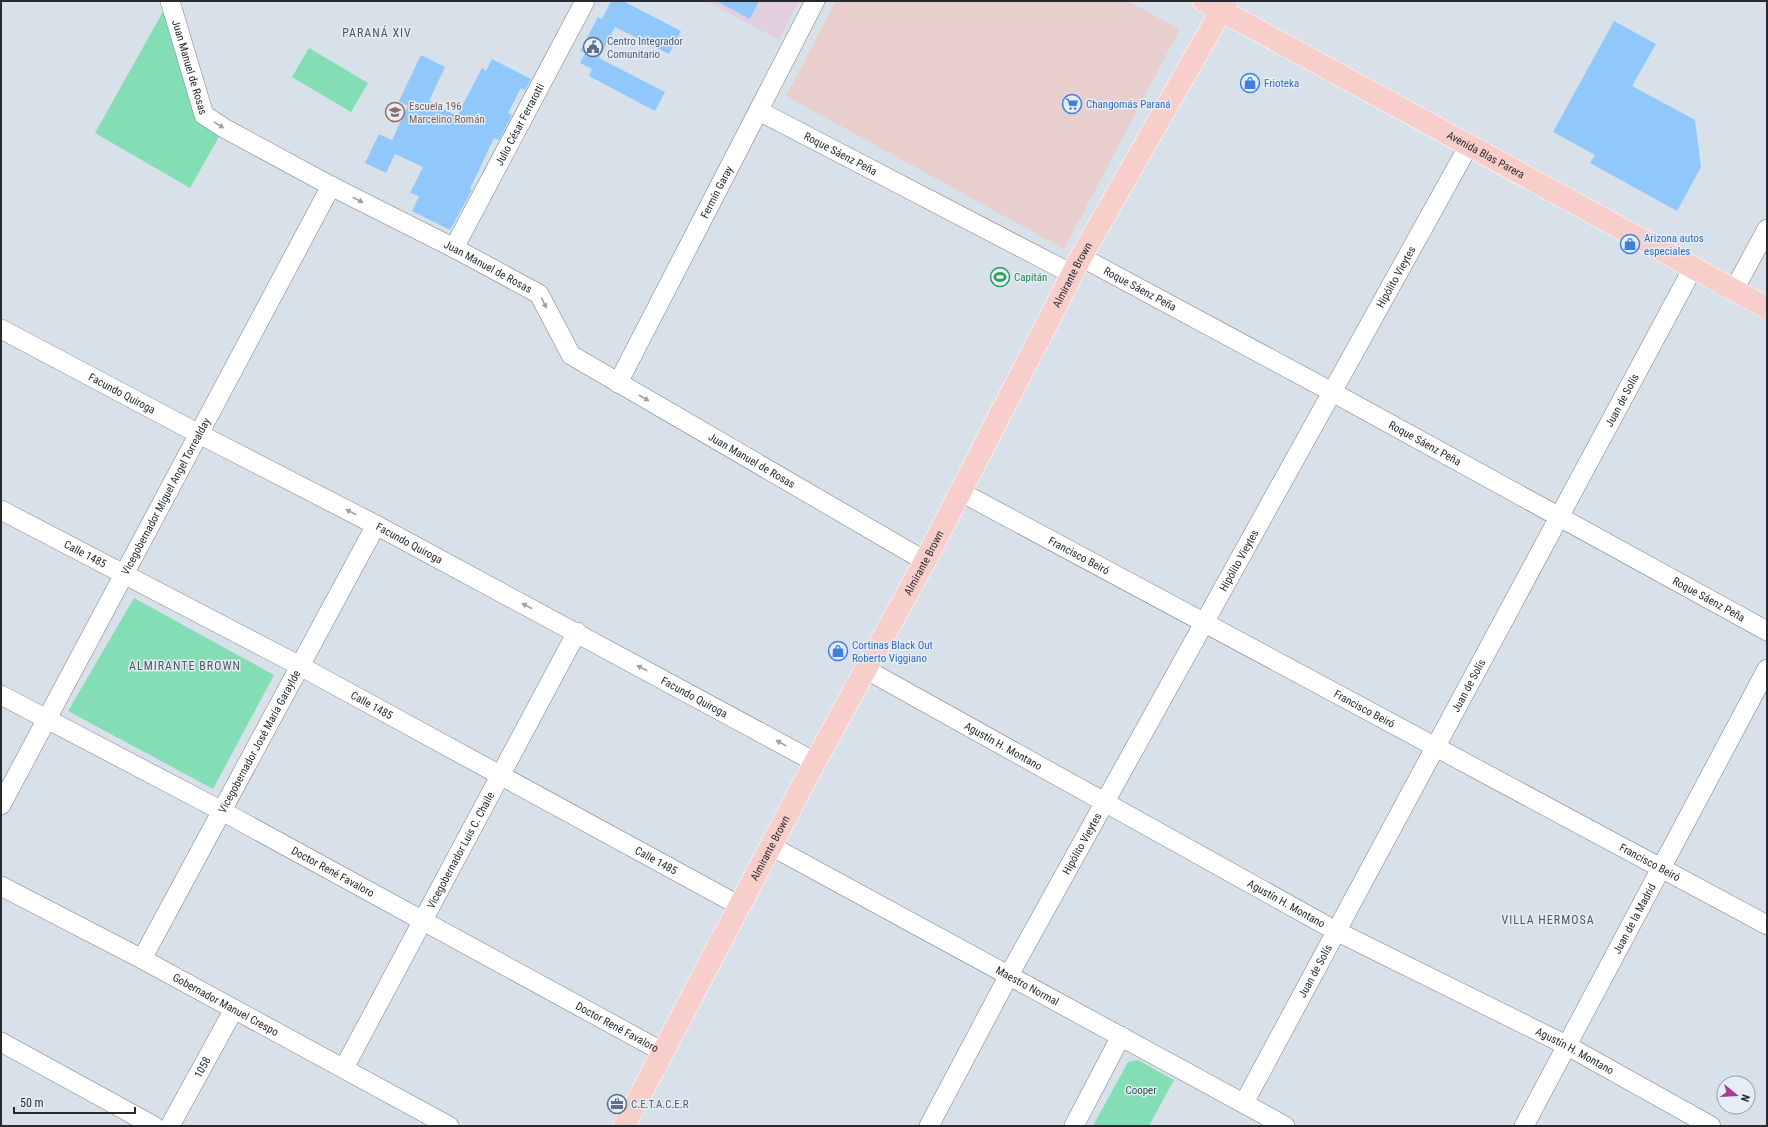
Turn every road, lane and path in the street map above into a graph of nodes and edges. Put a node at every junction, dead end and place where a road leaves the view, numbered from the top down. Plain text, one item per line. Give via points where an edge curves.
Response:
1 (170, 1) edge
2 (585, 1) edge
3 (814, 1) edge
4 (1217, 4) edge
5 (758, 111) junction
6 (1469, 145) junction
7 (331, 186) junction
8 (1767, 229) edge
9 (454, 248) junction
10 (1077, 266) junction
11 (1693, 268) junction
12 (1734, 290) junction
13 (1767, 308) edge
14 (1, 329) edge
15 (618, 383) junction
16 (1332, 392) junction
17 (199, 434) junction
18 (962, 492) junction
19 (1, 510) edge
20 (1559, 517) junction
21 (376, 525) junction
22 (925, 561) junction
23 (124, 575) junction
24 (1204, 623) junction
25 (1767, 631) edge
26 (577, 632) junction
27 (300, 666) junction
28 (1767, 669) edge
29 (867, 670) junction
30 (1, 695) edge
31 (47, 720) junction
32 (1435, 747) junction
33 (815, 762) junction
34 (501, 775) junction
35 (1105, 802) junction
36 (1, 805) edge
37 (222, 811) junction
38 (771, 846) junction
39 (1661, 868) junction
40 (1, 886) edge
41 (740, 906) junction
42 (423, 920) junction
43 (1767, 925) edge
44 (1336, 931) junction
45 (142, 959) junction
46 (1009, 975) junction
47 (234, 1009) junction
48 (1121, 1036) junction
49 (1, 1042) edge
50 (1566, 1046) junction
51 (663, 1052) junction
52 (344, 1068) junction
53 (1244, 1103) junction
54 (154, 1126) edge
55 (170, 1126) edge
56 (449, 1126) edge
57 (624, 1126) edge
58 (929, 1126) edge
59 (1074, 1126) edge
60 (1285, 1126) edge
61 (1524, 1126) edge
62 (1711, 1126) edge

1 -> 7 street, Juan Manuel de Rosas via 204,115
2 - 9 street, Julio César Ferrarotti
3 - 5 street, Fermín Garay
4 - 6 main road, Avenida Blas Parera
4 - 10 main road, Almirante Brown
5 - 10 street, Roque Sáenz Peña
5 - 15 street, Fermín Garay
6 - 11 main road, Avenida Blas Parera
6 - 16 street, Hipólito Vieytes
7 -> 9 street, Juan Manuel de Rosas
7 - 17 street, Vicegobernador Miguel Angel Torrealday
8 - 12 street
9 -> 15 street, Juan Manuel de Rosas via 539,294 571,355
10 - 16 street, Roque Sáenz Peña
10 - 18 main road, Almirante Brown
11 - 12 main road, Avenida Blas Parera
11 - 20 street, Juan de Solís
12 - 13 main road, Avenida Blas Parera
14 - 17 street, Facundo Quiroga
15 -> 22 street, Juan Manuel de Rosas
16 - 20 street, Roque Sáenz Peña
16 - 24 street, Hipólito Vieytes
21 -> 17 street, Facundo Quiroga
17 - 23 street, Vicegobernador Miguel Angel Torrealday
18 - 22 main road, Almirante Brown
18 - 24 street, Francisco Beiró
19 - 23 street, Calle 1485
20 - 25 street, Roque Sáenz Peña
20 - 32 street, Juan de Solís
26 -> 21 street, Facundo Quiroga
21 - 27 street, Vicegobernador José María Garaylde
22 - 29 main road, Almirante Brown
23 - 27 street, Calle 1485
23 - 31 street, Vicegobernador Miguel Angel Torrealday
24 - 32 street, Francisco Beiró
24 - 35 street, Hipólito Vieytes
33 -> 26 street, Facundo Quiroga
26 - 34 street, Vicegobernador Luis C. Chaile
27 - 34 street, Calle 1485
27 - 37 street, Vicegobernador José María Garaylde
28 - 39 street, Juan de la Madrid
29 - 33 main road, Almirante Brown
29 - 35 street, Agustín H. Montano
30 - 31 street, Doctor René Favaloro
31 - 36 street, Vicegobernador Miguel Angel Torrealday
31 - 37 street, Doctor René Favaloro
32 - 39 street, Francisco Beiró
32 - 44 street, Juan de Solís
33 - 38 main road, Almirante Brown
34 - 41 street, Calle 1485
34 - 42 street, Vicegobernador Luis C. Chaile
35 - 44 street, Agustín H. Montano
35 - 46 street, Hipólito Vieytes
37 - 42 street, Doctor René Favaloro
37 - 45 street, Vicegobernador José María Garaylde
38 - 41 main road, Almirante Brown
38 - 46 street, Maestro Normal
39 - 43 street, Francisco Beiró
39 - 50 street, Juan de la Madrid
40 - 45 street, Gobernador Manuel Crespo
41 - 51 main road, Almirante Brown
42 - 51 street, Doctor René Favaloro
42 - 52 street, Vicegobernador Luis C. Chaile
44 - 50 street, Agustín H. Montano
44 - 53 street, Juan de Solís
45 - 47 street, Gobernador Manuel Crespo
46 - 48 street, Maestro Normal
46 - 58 street, Hipólito Vieytes
47 - 52 street, Gobernador Manuel Crespo
47 - 55 street, 1058
48 - 53 street, Maestro Normal
48 - 59 street
49 - 54 street
50 - 61 street, Juan de la Madrid
50 - 62 street, Agustín H. Montano
51 - 57 main road, Almirante Brown
52 - 56 street, Gobernador Manuel Crespo
53 - 60 street, Maestro Normal

